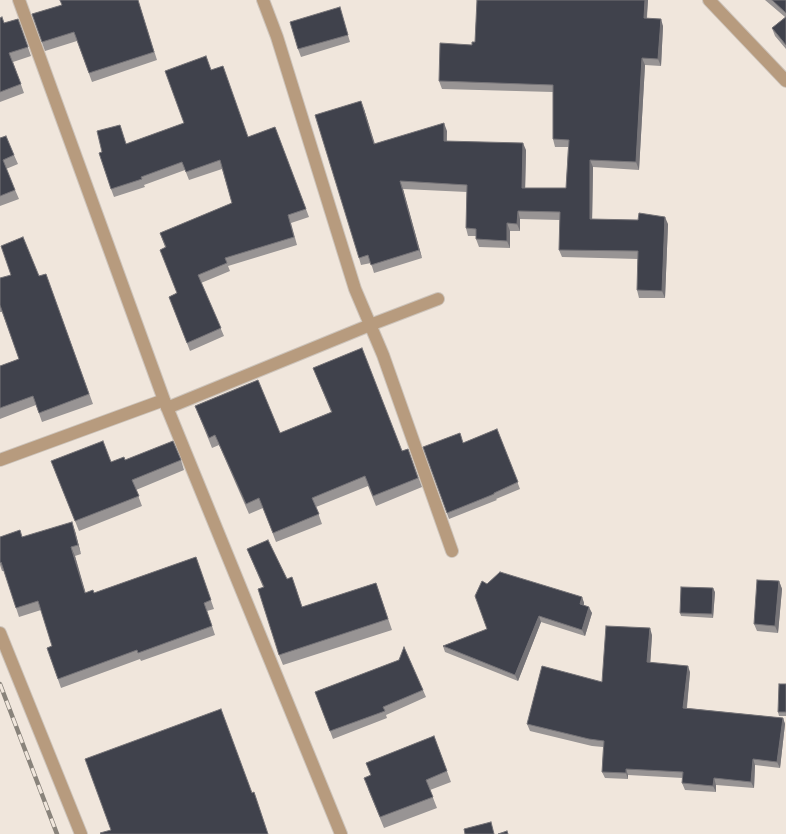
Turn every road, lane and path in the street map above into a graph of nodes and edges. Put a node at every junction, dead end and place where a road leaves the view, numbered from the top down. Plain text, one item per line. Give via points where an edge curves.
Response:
1 (19, 0) edge
2 (263, 0) edge
3 (709, 0) edge
4 (786, 81) edge
5 (438, 299) dead end
6 (370, 324) junction
7 (165, 404) junction
8 (0, 460) edge
9 (452, 551) dead end
10 (0, 634) edge
11 (81, 834) edge
12 (341, 834) edge

1 - 7 street
2 - 6 street via 277,37 355,289
3 - 4 street
5 - 6 street
6 - 7 street
6 - 9 street
7 - 8 street
7 - 12 street
10 - 11 street

